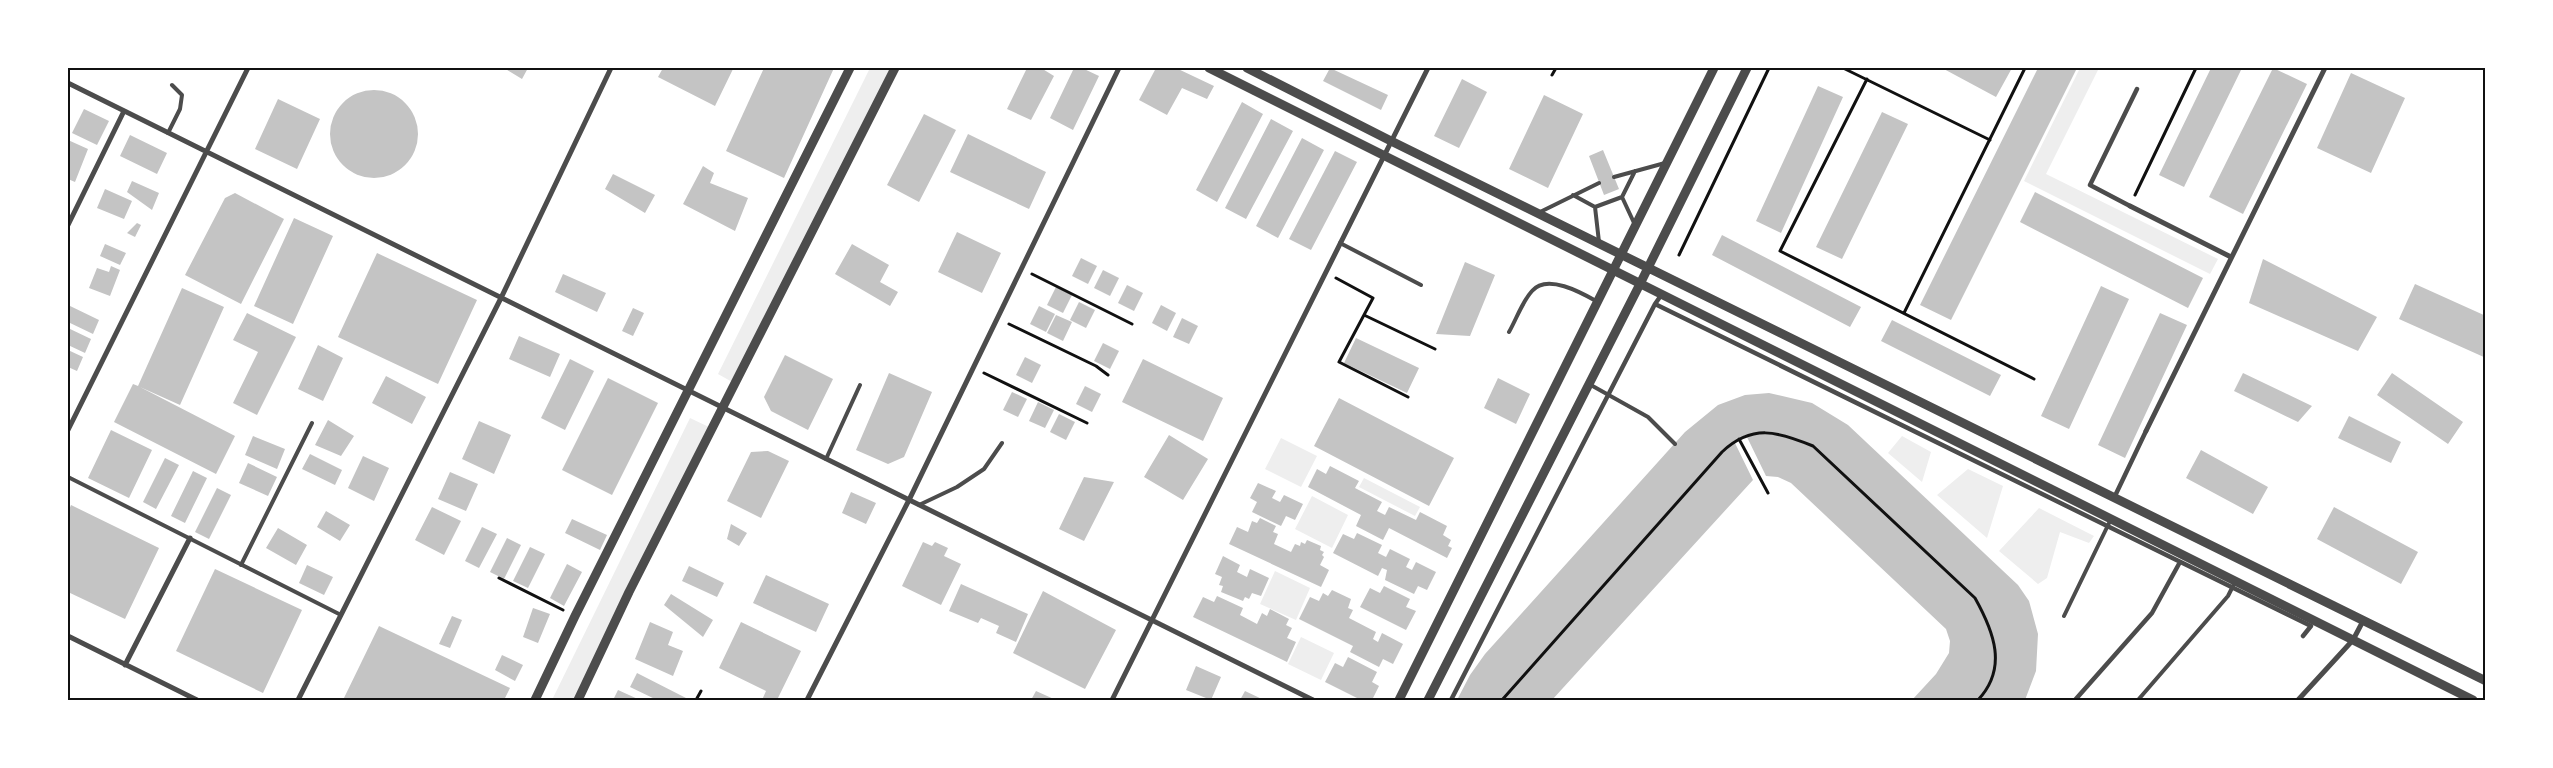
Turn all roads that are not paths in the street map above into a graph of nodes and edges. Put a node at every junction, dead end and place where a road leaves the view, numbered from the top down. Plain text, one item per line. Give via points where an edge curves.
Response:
1 (248, 68) edge
2 (611, 68) edge
3 (850, 68) edge
4 (895, 68) edge
5 (1119, 68) edge
6 (1209, 68) edge
7 (1248, 68) edge
8 (1428, 68) edge
9 (1714, 68) edge
10 (1747, 68) edge
11 (2326, 68) edge
12 (68, 83) edge
13 (172, 85) dead end
14 (2137, 89) dead end
15 (124, 111) junction
16 (168, 133) junction
17 (1391, 141) junction
18 (206, 152) junction
19 (1384, 155) junction
20 (1667, 162) junction
21 (1636, 171) junction
22 (1614, 177) dead end
23 (1599, 182) dead end
24 (1573, 195) junction
25 (1622, 197) junction
26 (2130, 206) joint
27 (1595, 207) junction
28 (1538, 213) junction
29 (68, 225) edge
30 (1635, 226) junction
31 (1340, 243) junction
32 (1600, 244) junction
33 (1621, 254) junction
34 (2231, 257) junction
35 (1648, 267) junction
36 (1613, 270) junction
37 (1640, 284) junction
38 (1421, 285) dead end
39 (1662, 294) junction
40 (501, 298) junction
41 (1598, 302) junction
42 (1655, 304) junction
43 (1509, 332) dead end
44 (1589, 384) junction
45 (860, 385) dead end
46 (688, 391) junction
47 (1609, 394) junction
48 (722, 408) junction
49 (312, 423) dead end
50 (68, 430) edge
51 (2146, 430) joint
52 (1002, 442) dead end
53 (1675, 444) dead end
54 (826, 459) junction
55 (68, 477) edge
56 (2114, 498) junction
57 (909, 500) junction
58 (918, 505) junction
59 (2109, 523) junction
60 (190, 538) junction
61 (2180, 562) junction
62 (242, 565) junction
63 (2234, 585) junction
64 (341, 615) junction
65 (2064, 616) dead end
66 (1152, 621) junction
67 (2363, 621) junction
68 (68, 636) edge
69 (2303, 636) dead end
70 (2353, 640) junction
71 (125, 664) junction
72 (2486, 681) edge
73 (197, 700) edge
74 (298, 700) edge
75 (535, 700) edge
76 (578, 700) edge
77 (807, 700) edge
78 (1112, 700) edge
79 (1313, 700) edge
80 (1399, 700) edge
81 (1428, 700) edge
82 (1451, 700) edge
83 (2075, 700) edge
84 (2138, 700) edge
85 (2298, 700) edge
86 (2473, 700) edge

1 - 18 street
2 - 40 street
3 - 46 street
4 - 48 street
5 - 57 street
6 - 19 street
7 - 17 street
8 - 17 street
9 - 20 street
10 - 35 street
11 - 34 street
12 - 15 street
13 - 16 lane via 182,95 180,109
14 - 26 street via 2090,185
15 - 16 street
15 - 29 street
16 - 18 street
17 - 19 street
17 - 28 street
18 - 40 street
18 - 50 street
19 - 31 street
19 - 36 street
20 - 21 lane
20 - 30 street
21 - 22 lane
21 - 25 lane
23 - 24 lane
24 - 27 lane
24 - 28 lane
25 - 27 lane
25 - 30 lane
26 - 34 street
27 - 32 lane
28 - 32 street
30 - 33 street
31 - 38 lane
31 - 66 street
32 - 33 street
33 - 35 street
33 - 36 street
34 - 51 street
35 - 37 street
35 - 56 street
36 - 37 street
36 - 41 street
37 - 39 street
37 - 44 street
39 - 42 street
39 - 59 street
40 - 46 street
40 - 64 street
41 - 43 lane via 1561,285 1542,284 1532,290
41 - 80 street
42 - 47 street
42 - 59 street
44 - 47 lane
44 - 81 street
45 - 54 lane
46 - 48 street
46 - 75 street
47 - 53 lane via 1648,416
47 - 82 street
48 - 54 street
48 - 76 street
49 - 62 lane
51 - 56 street
52 - 58 lane via 984,469 957,487
54 - 57 street
55 - 60 lane
56 - 67 street
57 - 58 street
57 - 77 street
58 - 66 street
59 - 61 street
59 - 63 street
59 - 65 lane
60 - 62 lane
60 - 71 street
61 - 63 street
61 - 83 street via 2152,613
62 - 64 lane
63 - 69 street via 2311,626
63 - 70 street
63 - 84 lane
64 - 74 street
66 - 78 street
66 - 79 street
67 - 70 street
67 - 72 street
68 - 71 street
70 - 85 street
70 - 86 street
71 - 73 street

